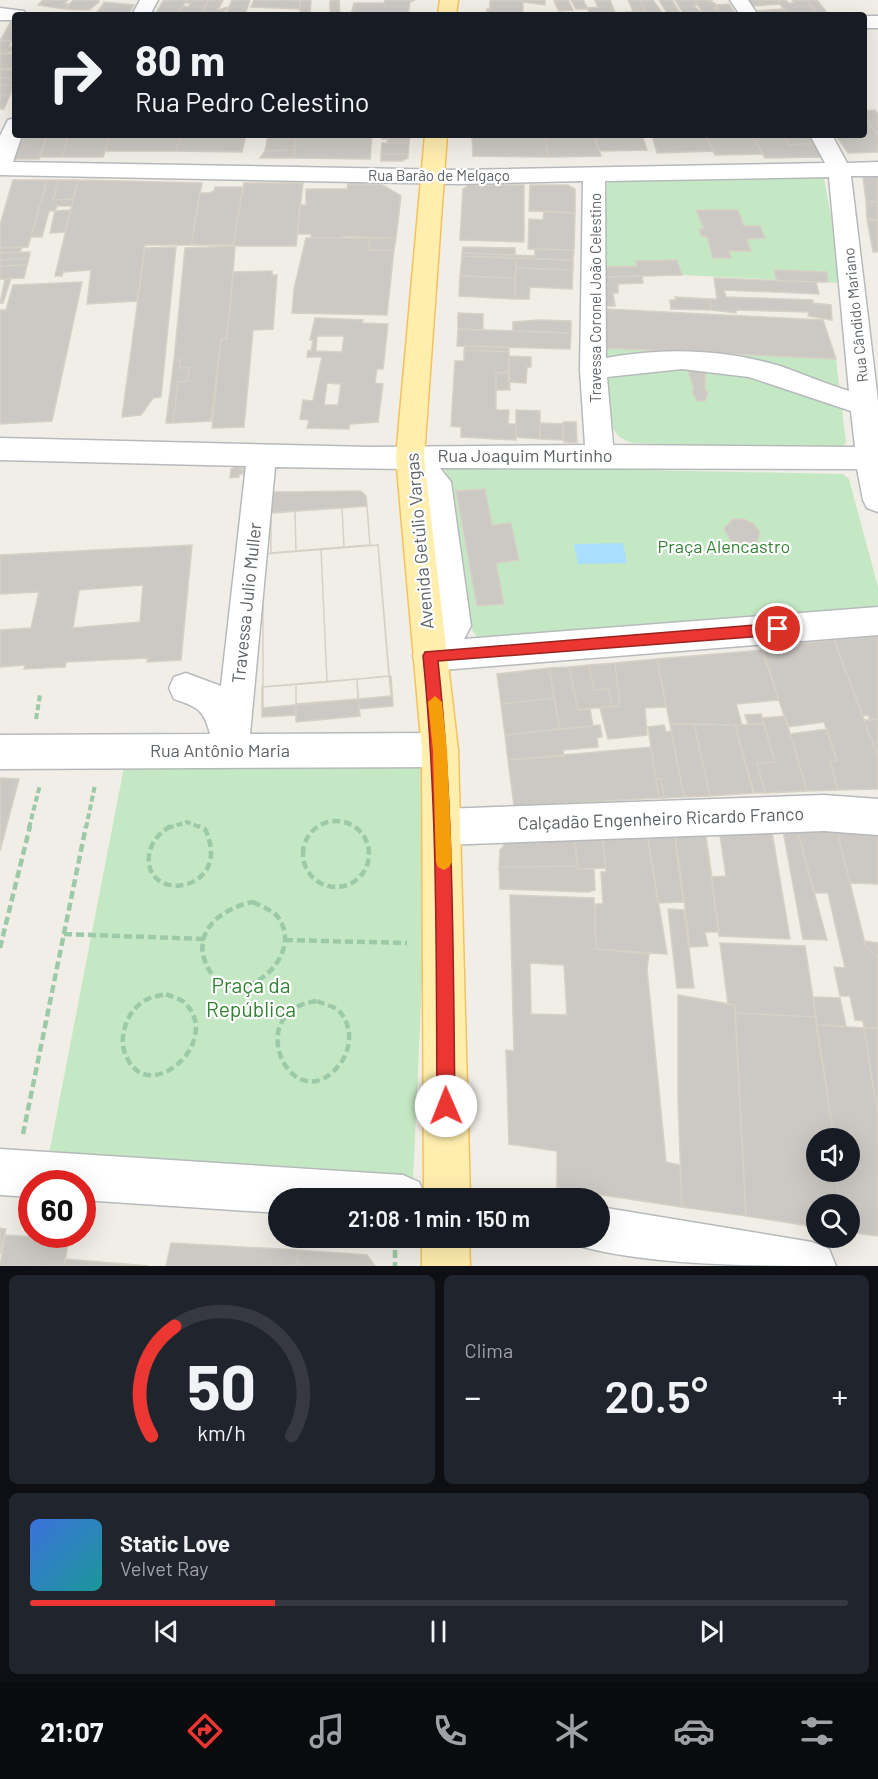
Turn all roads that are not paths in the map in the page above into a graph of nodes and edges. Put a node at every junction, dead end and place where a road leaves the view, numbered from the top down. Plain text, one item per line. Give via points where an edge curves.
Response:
1 (12, 133) edge
2 (436, 138) edge
3 (822, 138) edge
4 (0, 167) edge
5 (878, 169) edge
6 (839, 171) junction
7 (594, 176) junction
8 (433, 177) junction
9 (593, 370) junction
10 (865, 404) junction
11 (0, 449) edge
12 (262, 456) junction
13 (600, 456) junction
14 (410, 457) junction
15 (870, 458) junction
16 (878, 500) edge
17 (878, 621) edge
18 (430, 656) junction
19 (186, 688) dead end
20 (440, 750) junction
21 (231, 751) junction
22 (0, 752) edge
23 (878, 817) edge
24 (443, 827) junction
25 (6, 1154) edge
26 (313, 1188) edge
27 (447, 1188) edge
28 (610, 1232) edge
29 (446, 1248) edge
30 (446, 1266) edge
31 (812, 1266) edge

1 - 4 street
2 - 8 main road, Avenida Getúlio Vargas
3 - 6 street, Rua Cândido Mariano
4 - 8 street, Rua Barão de Melgaço
5 - 6 street, Rua Barão de Melgaço
6 - 7 street, Rua Barão de Melgaço
6 - 10 street, Rua Cândido Mariano
7 - 8 street, Rua Barão de Melgaço
7 - 9 street, Travessa Coronel João Celestino
8 - 14 main road, Avenida Getúlio Vargas
9 - 10 street via 659,360 751,368 836,399
9 - 13 street, Travessa Coronel João Celestino
10 - 15 street, Rua Cândido Mariano
11 - 12 street, Rua Joaquim Murtinho
12 - 14 street, Rua Joaquim Murtinho
12 - 21 street, Travessa Julio Muller
13 - 14 street, Rua Joaquim Murtinho
13 - 15 street, Rua Joaquim Murtinho
14 - 18 street via 436,482 455,626
15 - 16 street, Rua Cândido Mariano
17 - 18 street
18 - 20 main road, Avenida Getúlio Vargas
19 - 21 street via 212,697 219,704
20 - 21 street, Rua Antônio Maria
20 - 24 main road, Avenida Getúlio Vargas
21 - 22 street, Rua Antônio Maria
23 - 24 street, Calçadão Engenheiro Ricardo Franco via 824,813
24 - 27 main road, Avenida Getúlio Vargas
25 - 26 street
28 - 31 street
29 - 30 main road

